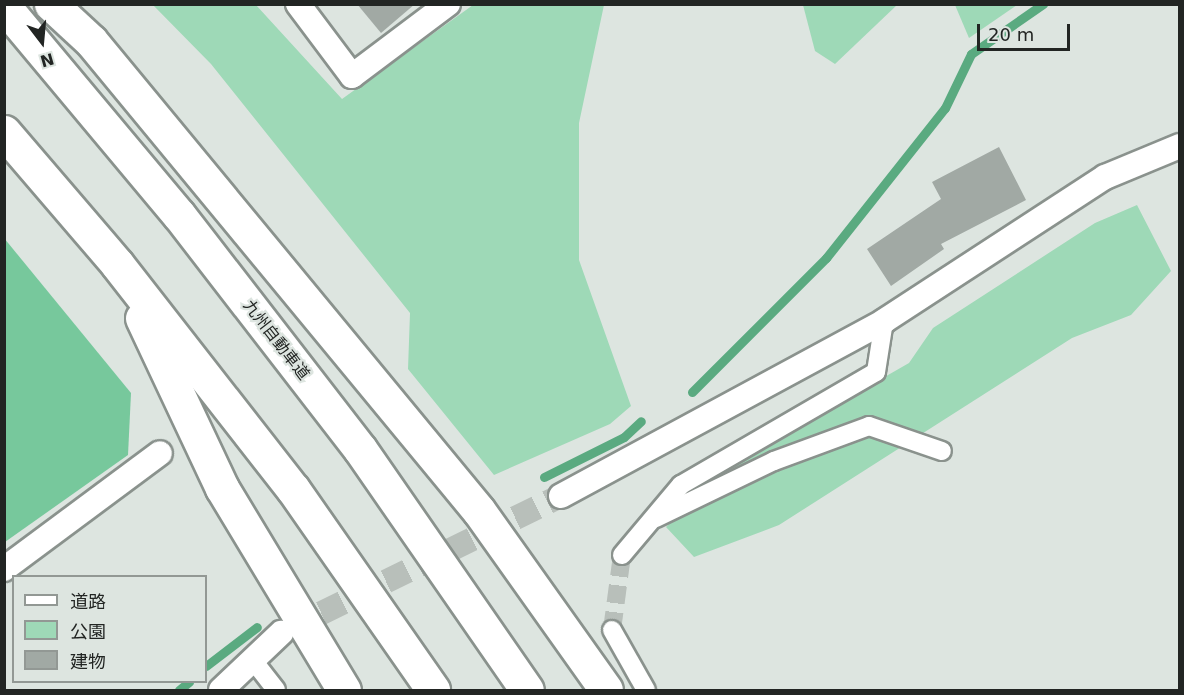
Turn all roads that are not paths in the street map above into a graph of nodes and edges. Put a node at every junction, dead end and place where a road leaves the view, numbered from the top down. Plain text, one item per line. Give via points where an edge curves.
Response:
1 (51, 4) edge
2 (298, 4) edge
3 (448, 4) edge
4 (4, 6) edge
5 (4, 132) edge
6 (1179, 146) edge
7 (117, 264) junction
8 (884, 321) junction
9 (942, 451) dead end
10 (160, 453) dead end
11 (561, 496) tunnel mouth
12 (649, 522) junction
13 (622, 555) tunnel mouth
14 (4, 569) edge
15 (612, 630) tunnel mouth
16 (281, 633) tunnel mouth
17 (252, 659) junction
18 (221, 690) edge
19 (276, 690) edge
20 (344, 690) edge
21 (433, 690) edge
22 (527, 690) edge
23 (606, 690) edge
24 (646, 690) edge

1 - 23 highway via 91,41 472,501
2 - 3 street via 352,76
4 - 22 highway, 九州自動車道 via 179,215 360,448
5 - 7 highway
6 - 8 street via 1105,177
7 - 20 highway via 222,488
7 - 21 highway via 293,489
8 - 11 street
8 - 12 street via 876,372 681,484
9 - 12 street via 869,426 774,461
10 - 14 street
12 - 13 street
15 - 24 street
16 - 17 street
17 - 18 street
17 - 19 street

